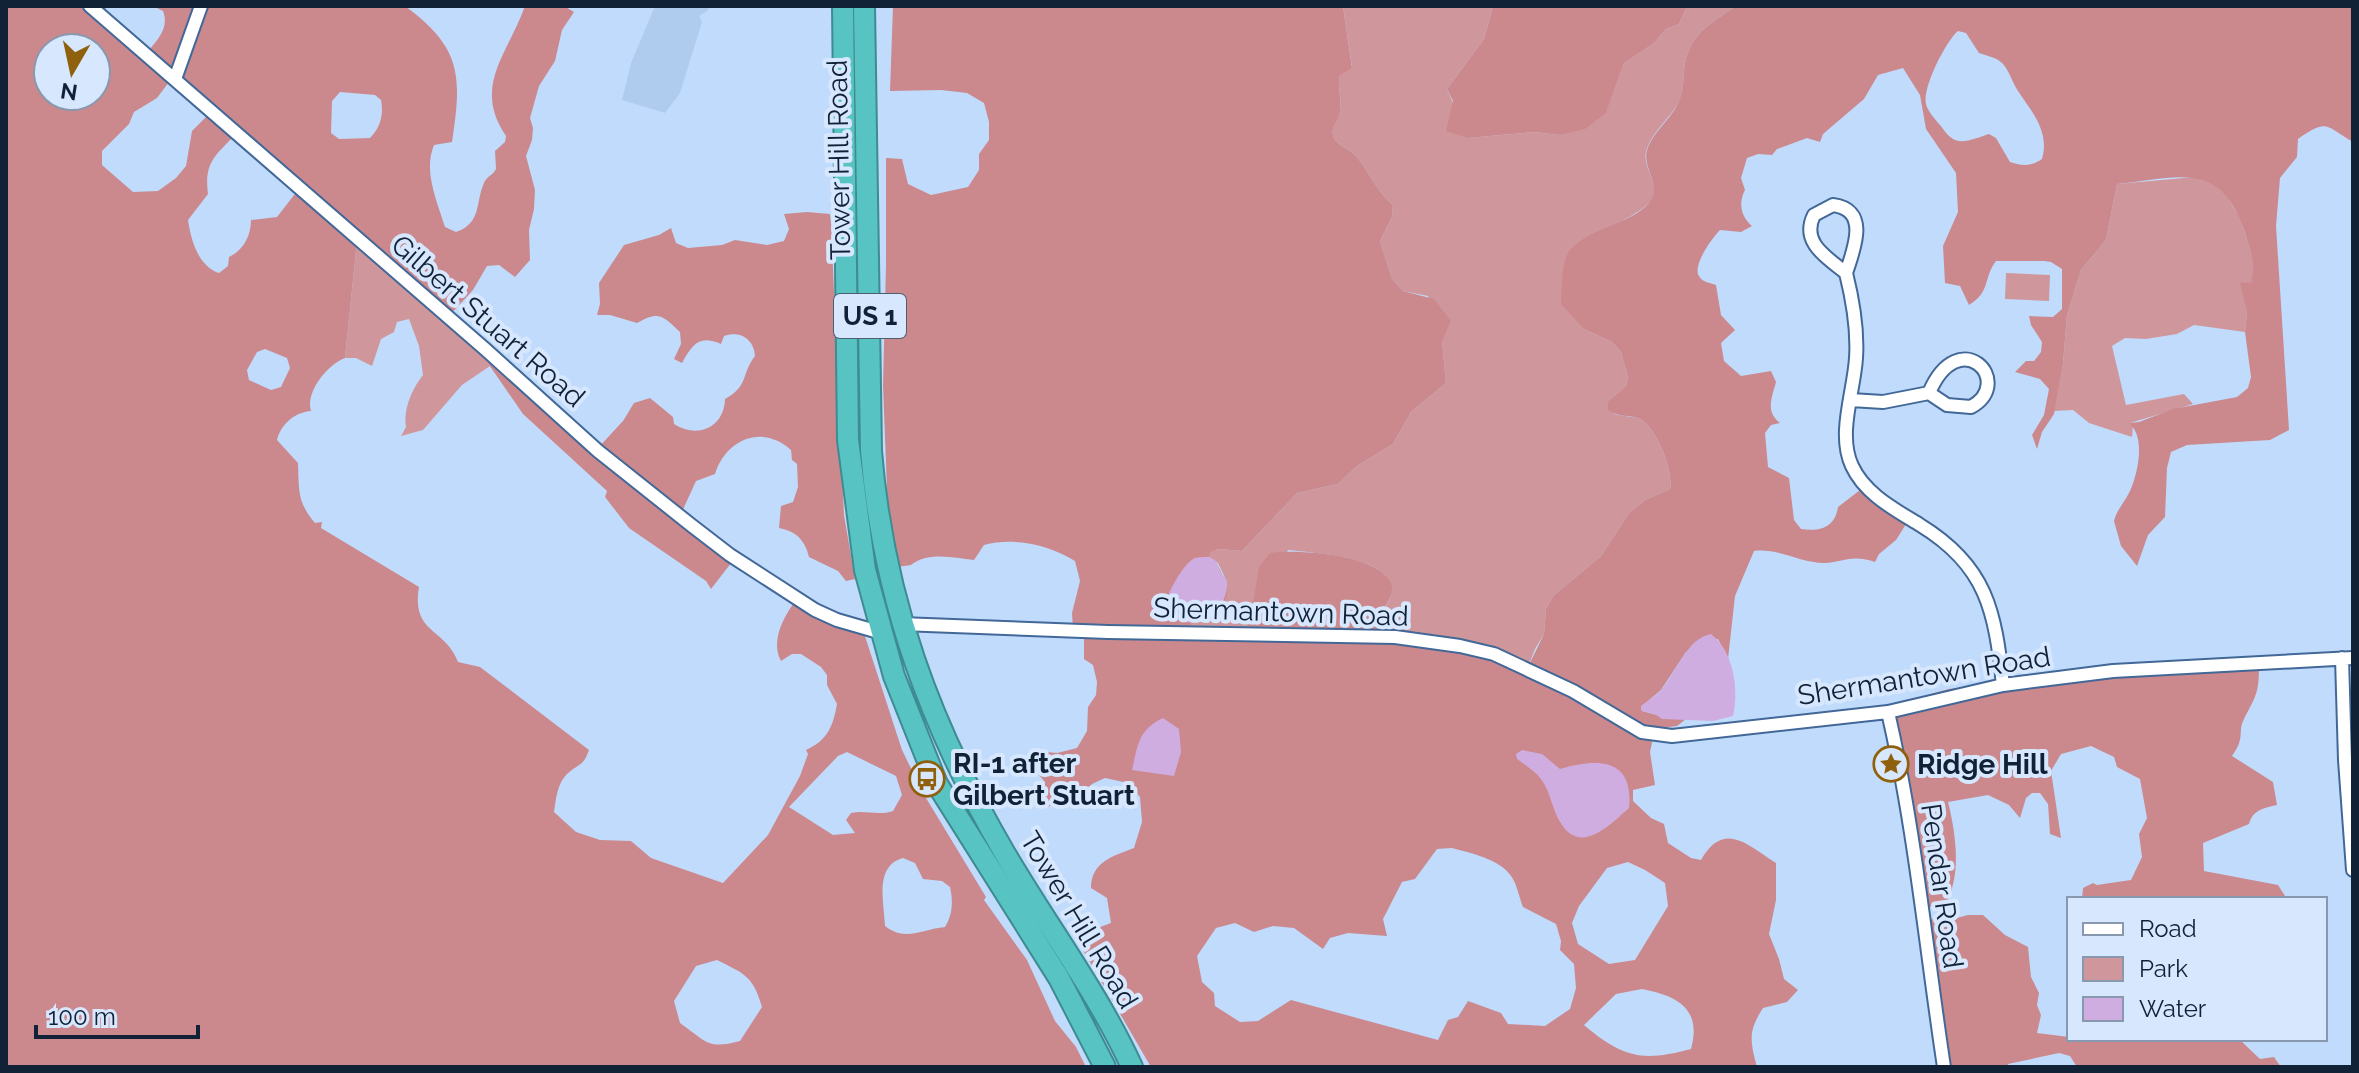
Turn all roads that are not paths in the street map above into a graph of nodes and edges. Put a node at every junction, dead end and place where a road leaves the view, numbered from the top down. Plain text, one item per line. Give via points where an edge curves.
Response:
1 (90, 6) edge
2 (201, 6) edge
3 (843, 6) edge
4 (856, 6) edge
5 (864, 6) edge
6 (865, 52) junction
7 (175, 79) junction
8 (1846, 273) junction
9 (1929, 393) junction
10 (1851, 400) junction
11 (901, 624) junction
12 (882, 633) junction
13 (2348, 658) edge
14 (2003, 685) junction
15 (1888, 712) junction
16 (2353, 870) edge
17 (1105, 1067) edge
18 (1132, 1067) edge
19 (1944, 1067) edge

1 - 7 street, Gilbert Stuart Road
2 - 7 street
3 - 12 highway, Tower Hill Road / US 1 via 848,440 865,570
4 - 6 highway via 857,41
5 - 6 highway, Tower Hill Road / US 1
6 - 11 highway, Tower Hill Road / US 1 via 871,451 876,506
7 - 12 street, Gilbert Stuart Road via 598,451 691,525 815,610
8 - 8 street via 1810,236 1810,222 1826,206 1849,210 1857,221
8 - 10 street via 1857,327
9 - 9 street via 1947,405 1971,407 1983,398 1988,378 1976,363 1960,359 1945,366
9 - 10 street via 1883,402
10 - 14 street via 1844,433 1857,476 1970,566 1992,616
11 - 15 street, Shermantown Road via 1439,642 1494,654 1573,691 1642,732 1672,736
11 - 18 highway, Tower Hill Road / US 1 via 966,784
12 - 17 highway, Tower Hill Road / US 1 via 937,784 1059,978
13 - 14 street, Shermantown Road via 2168,667
13 - 16 street via 2345,760
14 - 15 street, Shermantown Road
15 - 19 street, Pendar Road

